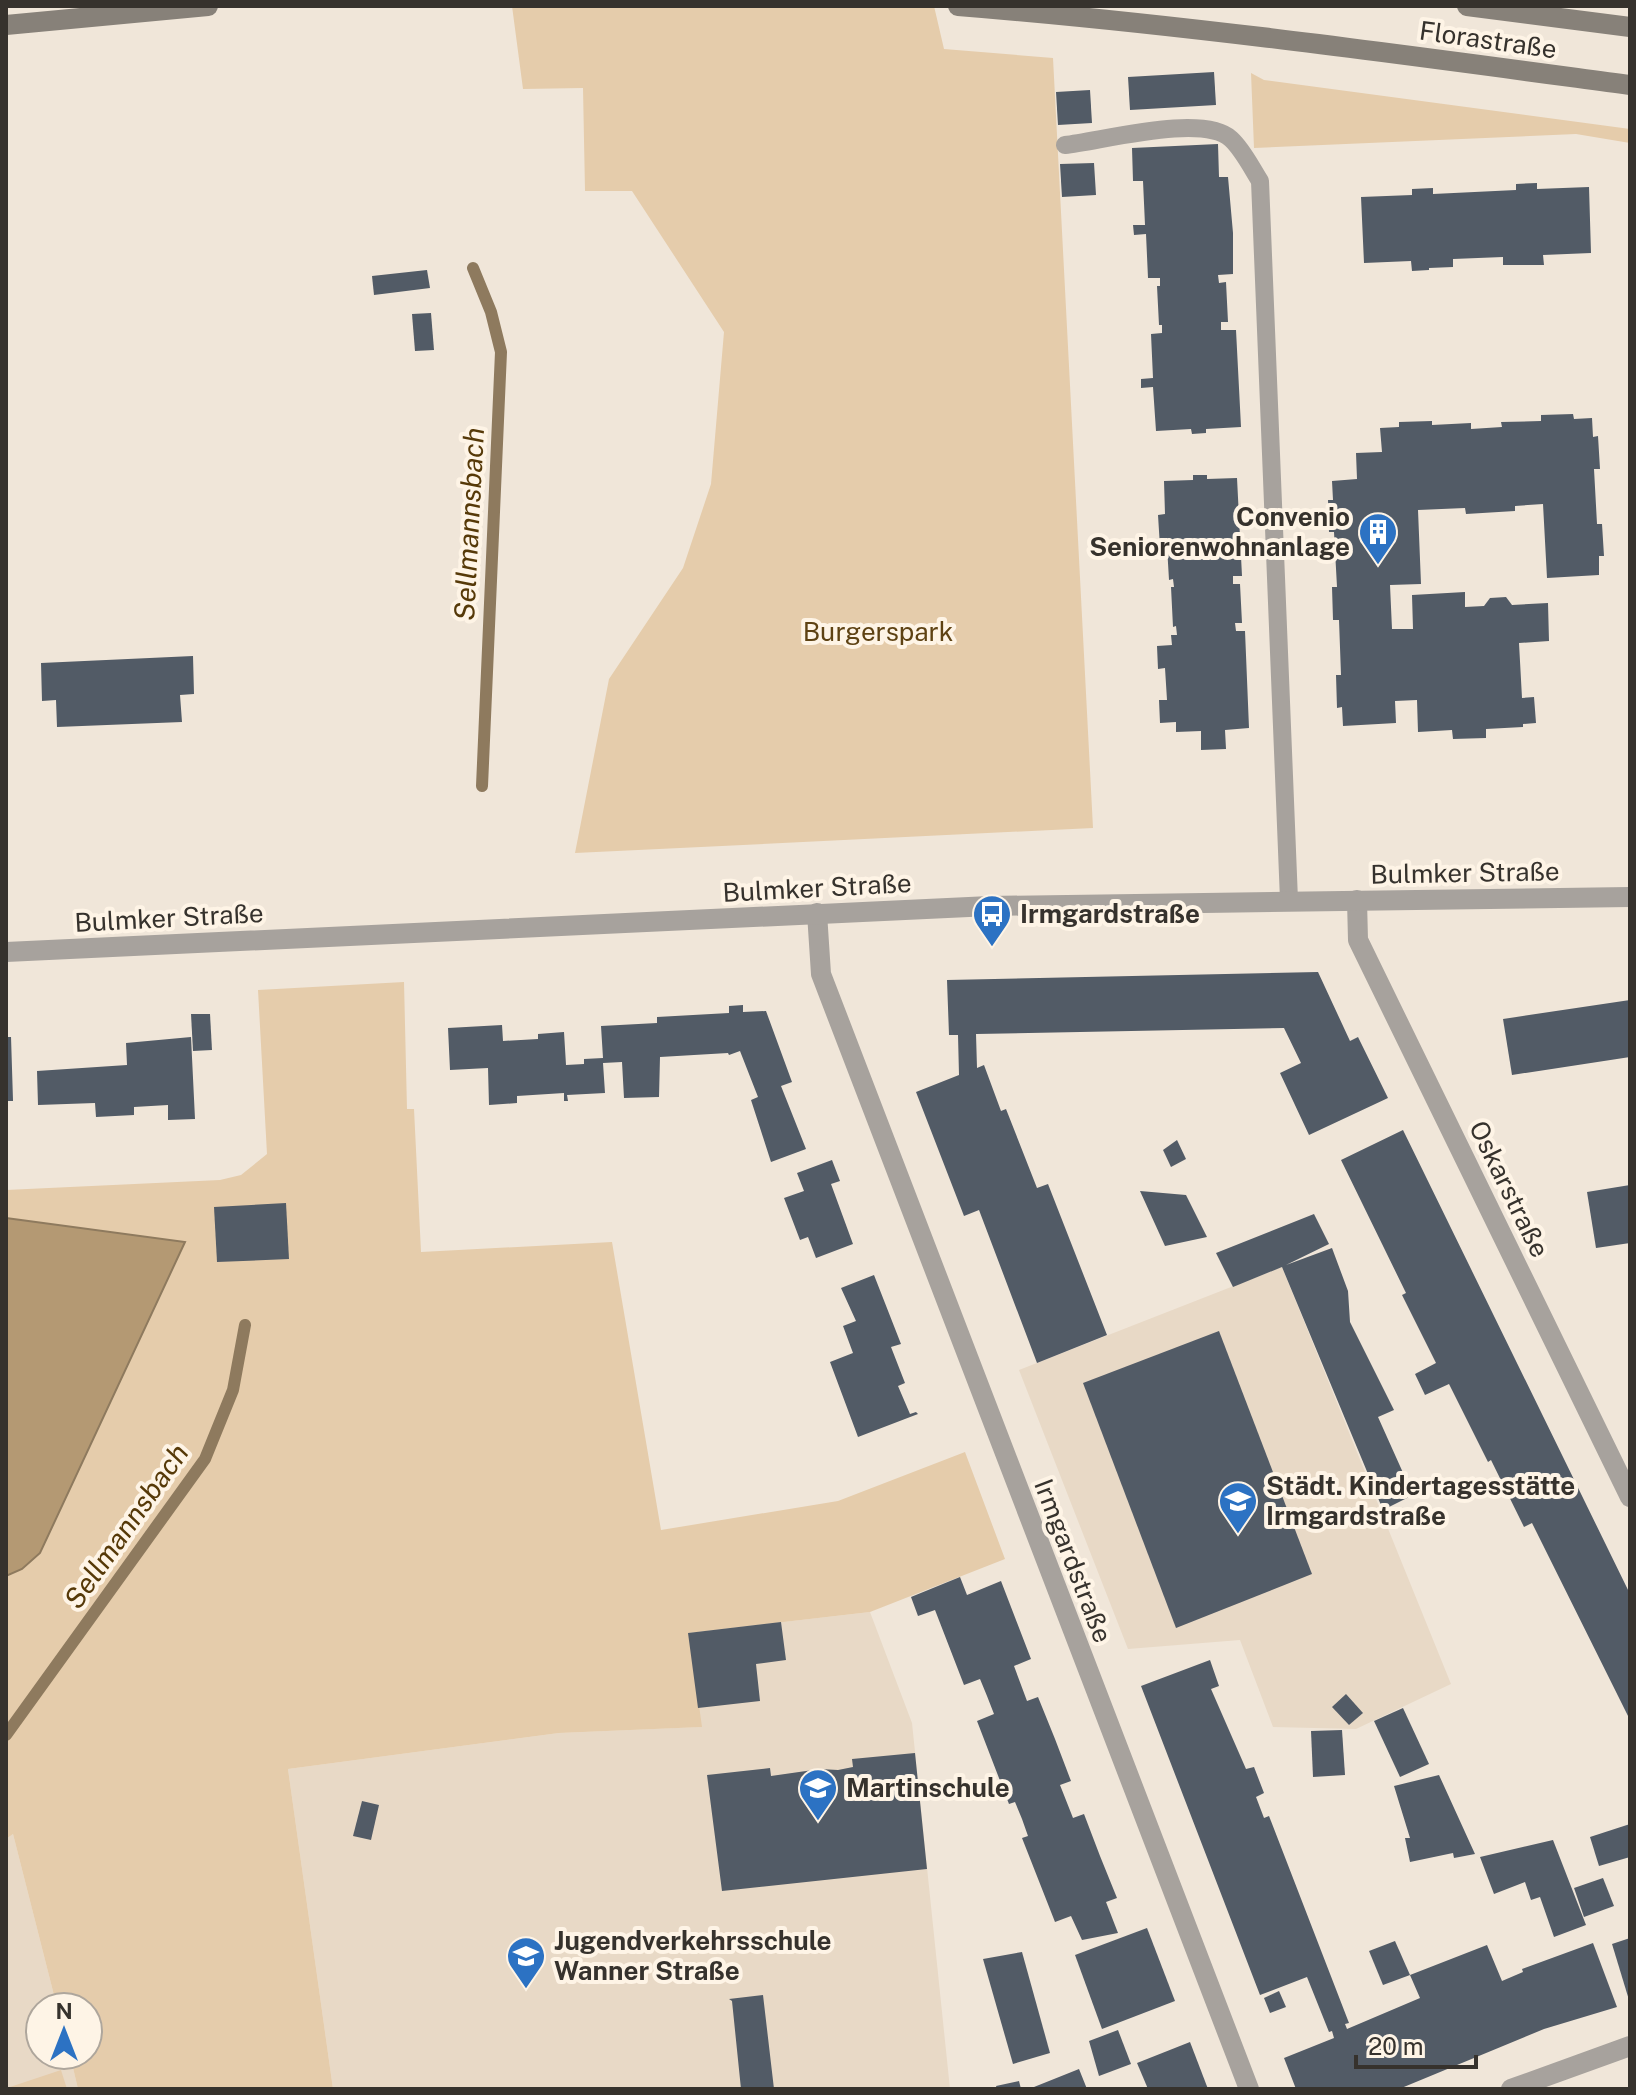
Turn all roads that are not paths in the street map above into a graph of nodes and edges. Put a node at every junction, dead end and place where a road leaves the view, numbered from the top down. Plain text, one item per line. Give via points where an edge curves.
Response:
1 (208, 6) edge
2 (958, 6) edge
3 (1467, 6) edge
4 (6, 25) edge
5 (1630, 27) edge
6 (1630, 85) edge
7 (1065, 145) dead end
8 (1630, 897) edge
9 (1289, 900) junction
10 (1357, 900) junction
11 (817, 913) junction
12 (6, 952) edge
13 (1630, 1497) edge
14 (1630, 2046) edge
15 (1249, 2089) edge
16 (1511, 2089) edge

1 - 4 main road
2 - 6 main road, Florastraße via 1233,32
3 - 5 main road, Florastraße
7 - 9 lane via 1134,132 1213,128 1230,138 1260,181
8 - 10 street, Bulmker Straße
9 - 10 street, Bulmker Straße
9 - 11 street, Bulmker Straße
10 - 13 street, Oskarstraße via 1358,940
11 - 12 street, Bulmker Straße
11 - 15 street, Irmgardstraße via 821,974
14 - 16 street

